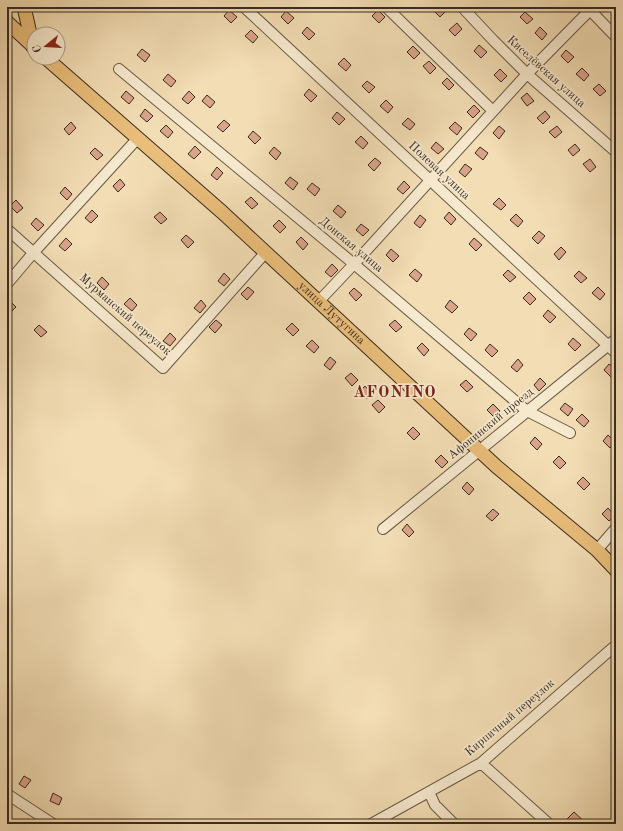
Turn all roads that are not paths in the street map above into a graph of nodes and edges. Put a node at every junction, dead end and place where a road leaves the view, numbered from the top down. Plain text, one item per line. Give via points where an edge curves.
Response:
1 (24, 7) edge
2 (244, 7) edge
3 (386, 7) edge
4 (462, 7) edge
5 (588, 8) edge
6 (7, 22) edge
7 (29, 26) edge
8 (616, 37) edge
9 (26, 40) edge
10 (55, 66) edge
11 (119, 69) dead end
12 (527, 74) junction
13 (493, 111) junction
14 (138, 138) junction
15 (616, 152) edge
16 (430, 180) junction
17 (7, 229) edge
18 (34, 252) junction
19 (266, 252) junction
20 (354, 264) junction
21 (7, 284) edge
22 (319, 301) junction
23 (616, 339) edge
24 (608, 345) junction
25 (616, 353) edge
26 (527, 411) junction
27 (570, 433) dead end
28 (480, 450) junction
29 (616, 528) edge
30 (383, 529) dead end
31 (597, 550) junction
32 (616, 570) edge
33 (616, 645) edge
34 (481, 763) junction
35 (429, 792) junction
36 (7, 794) edge
37 (53, 824) edge
38 (371, 824) edge
39 (454, 824) edge
40 (549, 824) edge

1 - 7 main road
2 - 16 street, Полевая улица
3 - 13 street
4 - 12 street, Киселёвская улица
5 - 8 street
5 - 12 street
6 - 9 main road
10 - 14 main road, улица Лутугина
11 - 20 street, Донская улица
12 - 13 street
12 - 15 street, Киселёвская улица
13 - 16 street
14 - 18 street
14 - 19 main road, улица Лутугина
16 - 20 street
16 - 24 street, Полевая улица
17 - 18 street, Мурманский переулок
18 - 19 street, Мурманский переулок via 163,368
18 - 21 street
19 - 22 main road, улица Лутугина
20 - 22 street
20 - 26 street, Донская улица
22 - 28 main road, улица Лутугина
23 - 24 street, Афонинский проезд
24 - 25 street, Полевая улица
24 - 26 street, Афонинский проезд
26 - 27 street, Донская улица
26 - 28 street, Афонинский проезд
28 - 30 street, Афонинский проезд
28 - 31 main road, улица Лутугина
29 - 31 street
31 - 32 main road, улица Лутугина
33 - 34 street, Кирпичный переулок
34 - 35 street, Кирпичный переулок
34 - 40 street
35 - 38 street, Кирпичный переулок
35 - 39 street via 435,805
36 - 37 street

